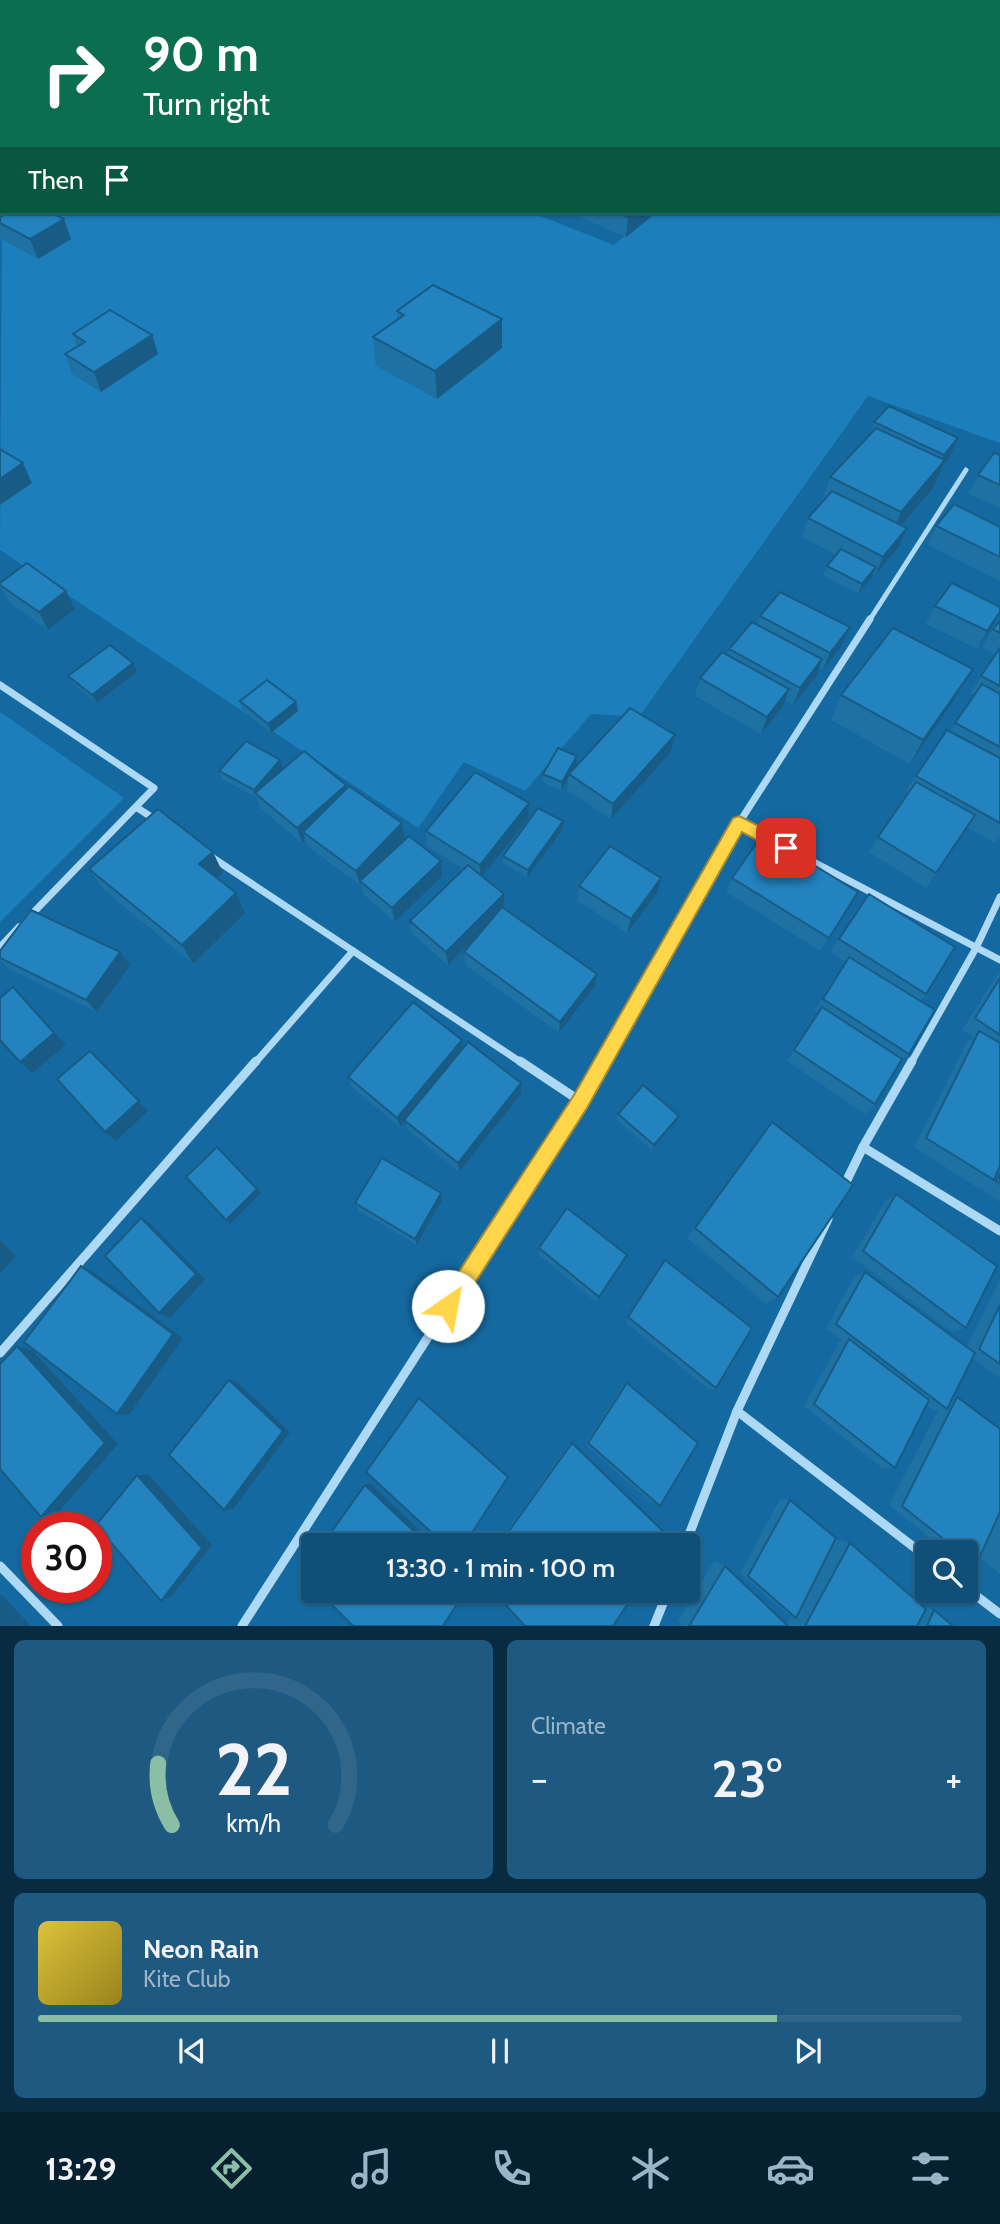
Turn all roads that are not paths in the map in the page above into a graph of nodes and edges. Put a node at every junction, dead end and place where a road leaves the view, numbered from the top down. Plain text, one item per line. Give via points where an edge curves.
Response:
1 (966, 470) dead end
2 (0, 685) edge
3 (136, 807) junction
4 (739, 823) junction
5 (170, 830) edge
6 (204, 853) edge
7 (1000, 897) edge
8 (0, 947) edge
9 (976, 948) junction
10 (353, 951) junction
11 (1000, 960) edge
12 (580, 1101) junction
13 (863, 1147) junction
14 (839, 1197) edge
15 (833, 1210) edge
16 (1000, 1231) edge
17 (0, 1353) edge
18 (737, 1410) junction
19 (690, 1533) edge
20 (915, 1548) edge
21 (0, 1566) edge
22 (978, 1597) edge
23 (663, 1603) edge
24 (1000, 1614) edge
25 (58, 1626) edge
26 (242, 1626) edge
27 (654, 1626) edge

1 - 4 street
2 - 3 street via 154,788
3 - 5 street
3 - 8 street
4 - 9 street
4 - 12 street
6 - 10 street
7 - 9 street
9 - 11 street
9 - 13 street
10 - 12 street
10 - 17 street
12 - 26 street
13 - 14 street
13 - 16 street
15 - 18 street
18 - 19 street
18 - 20 street
21 - 25 street
22 - 24 street
23 - 27 street

